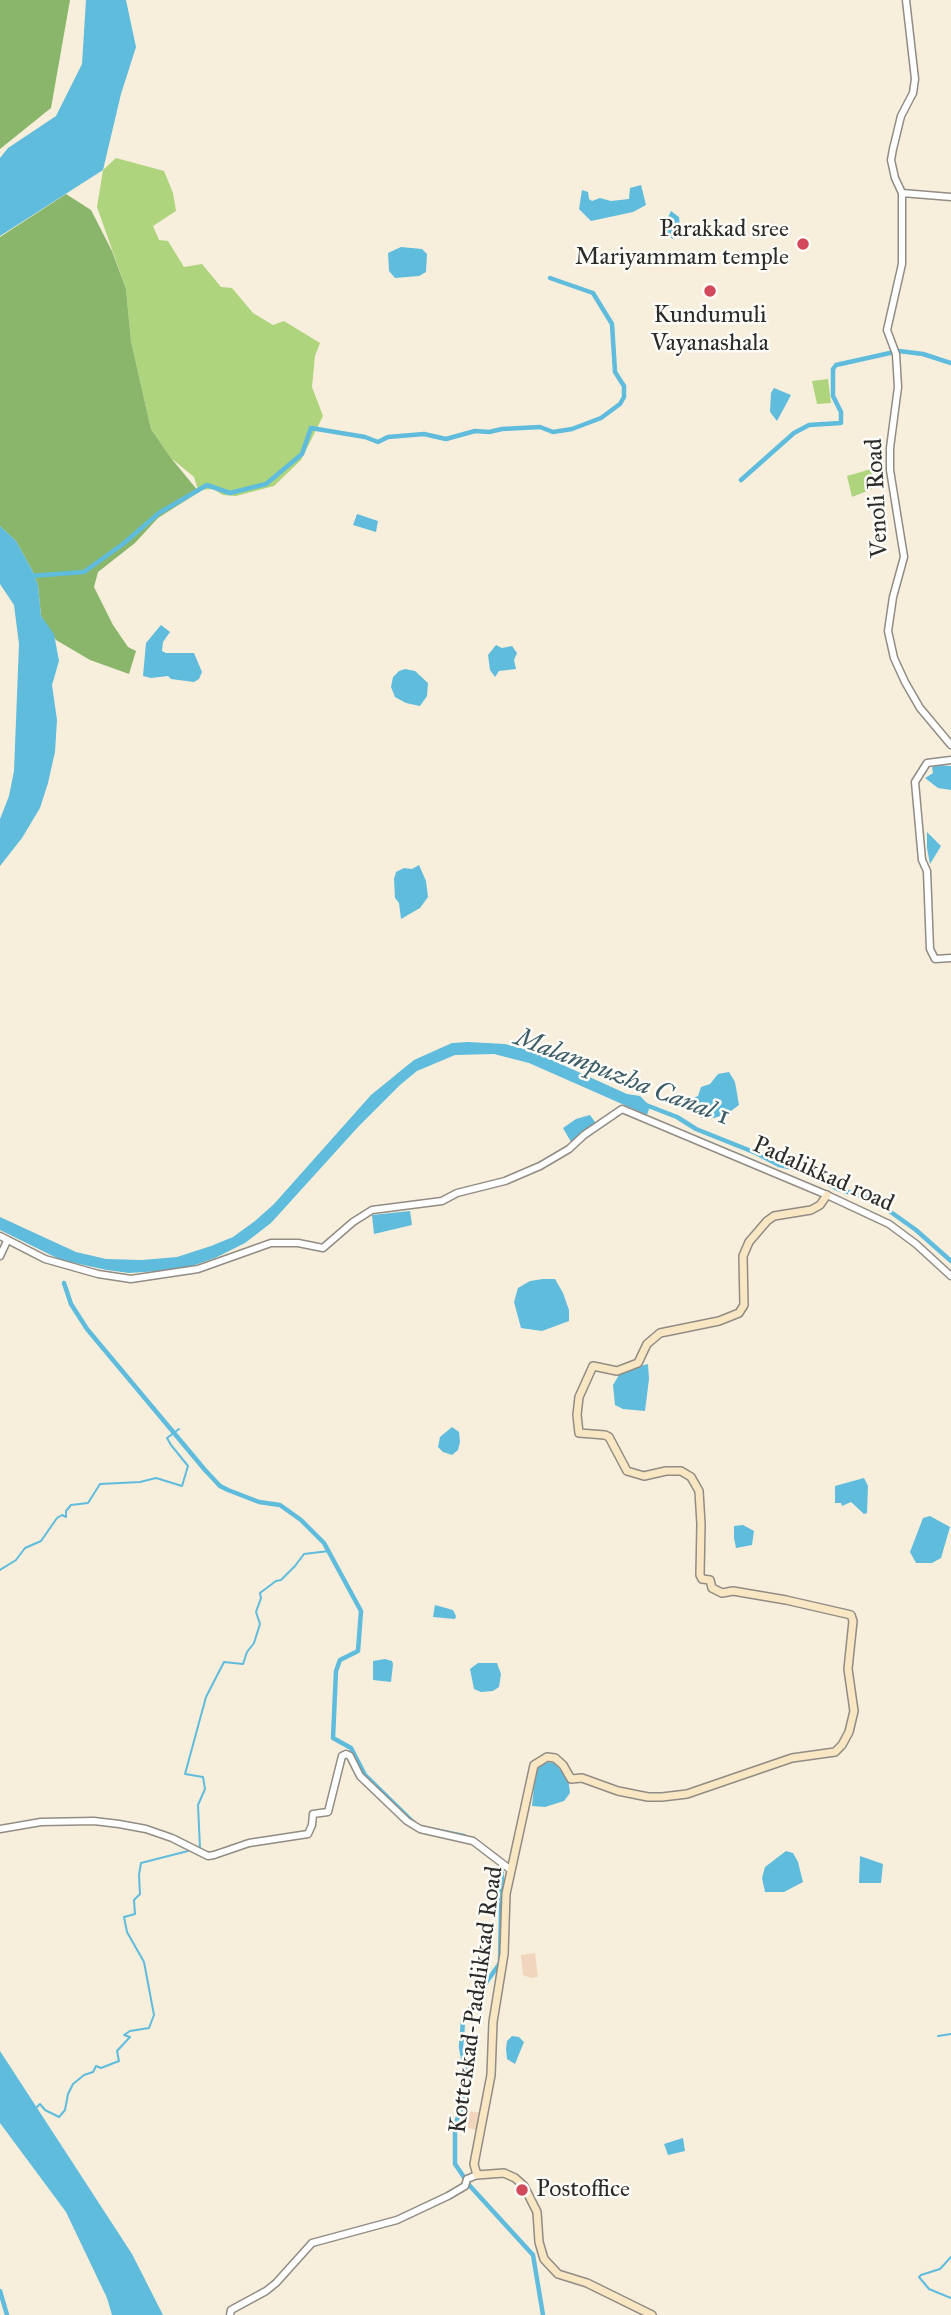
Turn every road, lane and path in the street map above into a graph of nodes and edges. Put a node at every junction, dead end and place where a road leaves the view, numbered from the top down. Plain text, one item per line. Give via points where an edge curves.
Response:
1 (906, 0) edge
2 (902, 193) junction
3 (951, 197) edge
4 (951, 745) edge
5 (951, 760) edge
6 (951, 958) edge
7 (827, 1195) junction
8 (3, 1239) edge
9 (0, 1256) edge
10 (951, 1276) edge
11 (0, 1829) edge
12 (509, 1869) junction
13 (471, 2177) junction
14 (230, 2315) edge
15 (652, 2315) edge

1 - 2 street, Venoli Road via 915,79 891,160
2 - 3 street
2 - 4 street, Venoli Road via 902,264 887,330 896,352 898,387 890,470 904,557 888,631 905,682
5 - 6 street via 927,763 915,782 927,871 930,949 935,959
7 - 8 street, Padalikkad road via 622,1109 540,1166 442,1201 372,1210 323,1248 271,1243 198,1269 131,1279 56,1263
7 - 10 street, Padalikkad road via 889,1224
7 - 12 main road, Kottekkad-Padalikkad Road via 811,1210 774,1216 749,1242 743,1256 744,1306 739,1313 660,1333 646,1344 638,1363 617,1371 593,1366 579,1397 577,1415 579,1433 609,1437 627,1471 644,1476 681,1471 691,1477 699,1491 700,1576 710,1580 712,1588 851,1615 848,1669 854,1706 849,1732 835,1752 792,1758 679,1795 648,1797 571,1779 559,1760 547,1758 534,1765
8 - 9 street
11 - 12 street via 41,1822 95,1821 146,1829 214,1855 248,1843 308,1834 313,1814 328,1812 346,1754 360,1776 407,1821 420,1829 473,1841
12 - 13 main road, Kottekkad-Padalikkad Road via 491,2075
13 - 14 street via 465,2186 397,2220 312,2243 267,2291 231,2310
13 - 15 main road via 504,2173 515,2178 537,2212 544,2259 558,2274

